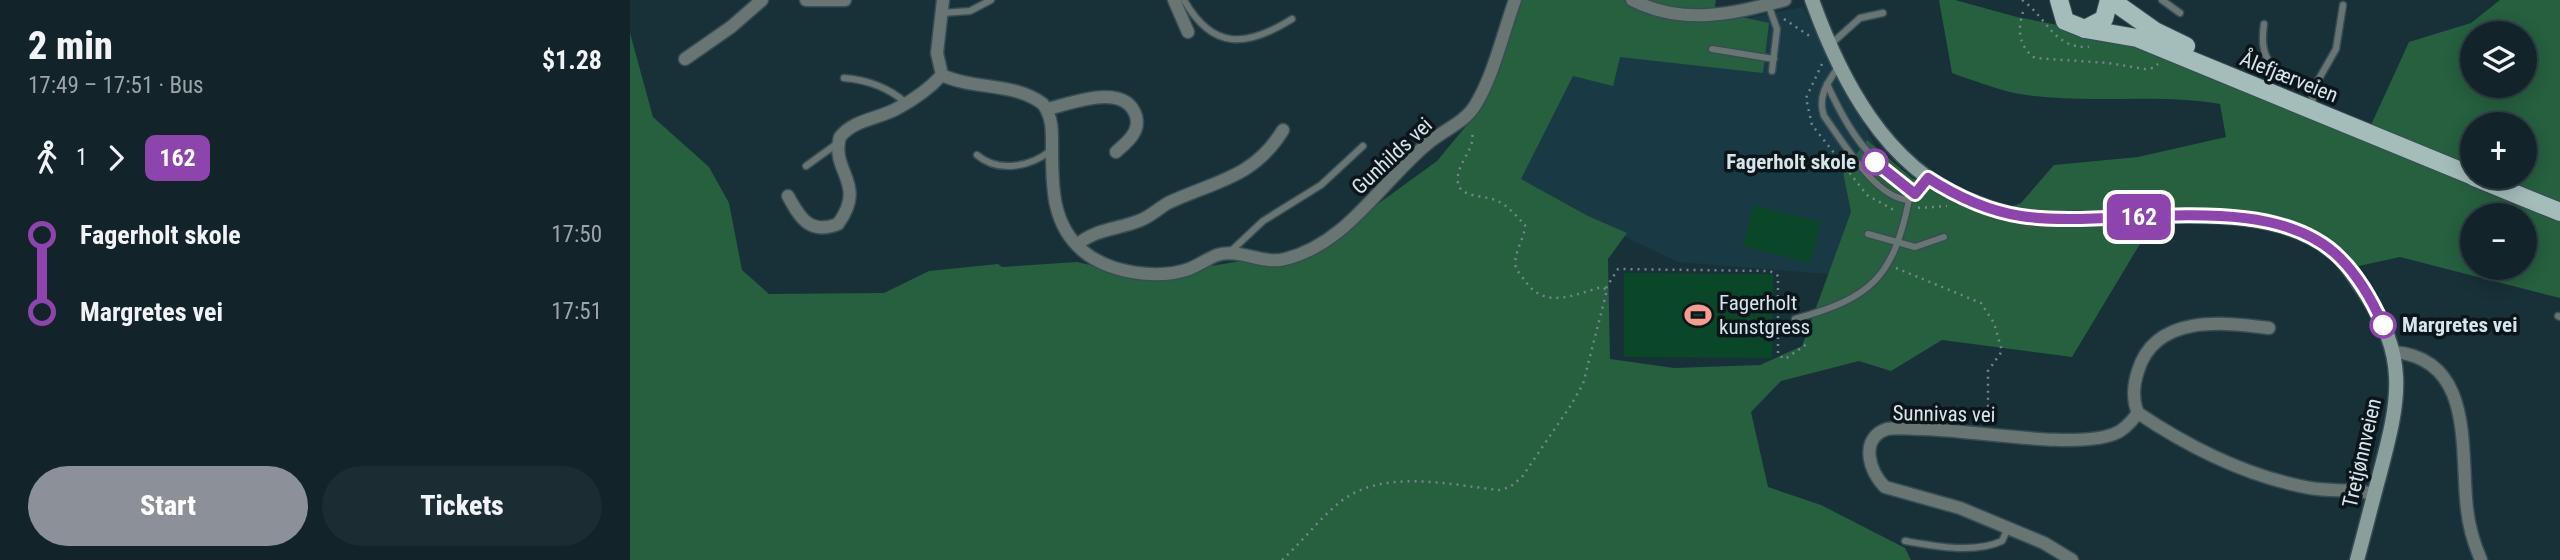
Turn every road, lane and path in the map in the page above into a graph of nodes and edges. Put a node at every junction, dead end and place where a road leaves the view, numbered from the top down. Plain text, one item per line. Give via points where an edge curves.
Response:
1 (762, 0) edge
2 (806, 0) edge
3 (845, 0) edge
4 (991, 0) edge
5 (1174, 0) edge
6 (1184, 0) edge
7 (1515, 0) edge
8 (1632, 0) edge
9 (1785, 0) edge
10 (1812, 0) edge
11 (2048, 0) edge
12 (2110, 0) edge
13 (2162, 0) edge
14 (1768, 4) junction
15 (2343, 5) dead end
16 (943, 6) edge
17 (2060, 7) edge
18 (2023, 12) dead end
19 (1883, 13) dead end
20 (2179, 13) dead end
21 (1292, 19) dead end
22 (2264, 24) dead end
23 (2085, 29) junction
24 (1188, 32) dead end
25 (1830, 45) junction
26 (1712, 49) dead end
27 (685, 59) dead end
28 (1774, 59) junction
29 (2160, 61) dead end
30 (1840, 64) junction
31 (1772, 71) dead end
32 (942, 75) junction
33 (844, 78) dead end
34 (1827, 84) junction
35 (906, 103) junction
36 (2312, 103) junction
37 (1046, 108) junction
38 (1465, 117) junction
39 (1283, 130) dead end
40 (838, 143) junction
41 (1363, 146) dead end
42 (1052, 149) junction
43 (1116, 152) dead end
44 (977, 155) dead end
45 (2460, 163) edge
46 (806, 166) dead end
47 (2460, 170) edge
48 (1928, 178) junction
49 (2505, 189) edge
50 (2524, 189) edge
51 (1915, 194) junction
52 (788, 196) dead end
53 (1909, 200) junction
54 (2560, 203) edge
55 (2560, 212) edge
56 (1868, 234) dead end
57 (1944, 237) dead end
58 (1897, 242) junction
59 (1077, 245) junction
60 (1228, 253) junction
61 (1889, 265) junction
62 (1606, 288) junction
63 (1795, 319) dead end
64 (2269, 328) dead end
65 (1807, 344) dead end
66 (2393, 352) junction
67 (2138, 413) junction
68 (1987, 433) junction
69 (2374, 494) junction
70 (2008, 528) junction
71 (1905, 541) dead end
72 (1282, 560) edge
73 (2072, 560) edge
74 (2357, 560) edge
75 (2481, 560) edge

1 - 27 street
2 - 3 street
4 - 16 lane via 970,11
5 - 24 street
6 - 21 lane via 1206,28 1237,41 1249,40
7 - 38 street, Gunhilds vei via 1482,91
8 - 14 street via 1685,17
9 - 14 street
10 - 25 street, Tretjønnveien
11 - 17 main road
12 - 23 main road via 2104,19
12 - 36 main road, Ålefjærveien via 2155,31
13 - 20 lane
14 - 28 lane via 1777,29
15 - 36 lane via 2336,49
16 - 32 street via 937,54
17 - 23 main road via 2071,25
18 - 29 path via 2020,39 2035,58 2145,69
19 - 25 lane via 1860,18
22 - 36 lane via 2261,43 2265,58
23 - 36 main road, Ålefjærveien via 2137,38
25 - 30 street, Tretjønnveien
26 - 28 lane
28 - 31 lane
30 - 34 lane
30 - 48 street, Tretjønnveien via 1879,130
32 - 35 street
32 - 37 street via 1016,90
33 - 35 lane via 883,87
34 - 51 lane via 1845,124 1875,162
34 - 53 lane via 1821,106 1824,116 1878,186 1897,200
35 - 40 street via 846,129
36 - 45 main road, Ålefjærveien
36 - 47 main road, Ålefjærveien
37 - 42 street, Gunhilds vei via 1053,130
37 - 43 street via 1103,97 1129,106 1136,117 1135,131
38 - 60 street, Gunhilds vei via 1427,144 1363,210 1309,249 1283,260
38 - 62 path via 1473,135 1457,177 1460,187 1467,195 1506,205 1525,225 1516,268 1529,286 1545,298 1564,299
39 - 59 street via 1262,157 1230,179
40 - 46 lane
40 - 52 street via 850,203 838,224 823,229 800,220
41 - 60 lane, Gunhilds vei via 1321,185 1264,221
42 - 44 lane via 1043,157 1011,166 991,164
42 - 59 street, Gunhilds vei via 1059,221
48 - 51 lane
48 - 66 street, Tretjønnveien via 1964,198 2021,216 2213,216 2265,222 2300,232 2346,265 2377,313
49 - 55 main road, Ålefjærveien
50 - 54 main road
51 - 53 lane
53 - 58 lane
56 - 58 lane
57 - 58 lane via 1915,247
58 - 61 lane
59 - 60 street, Gunhilds vei via 1109,266 1158,273 1190,269
61 - 63 lane via 1858,295 1832,309
61 - 68 path via 1981,303 1994,323 2002,351 1988,371
62 - 65 path via 1618,269 1770,271 1778,276 1778,355 1785,359
62 - 72 path via 1583,384 1545,447 1515,483 1500,490 1401,482 1356,492
64 - 67 street via 2225,323 2172,331 2153,345 2139,366 2134,392
66 - 69 street, Tretjønnveien via 2396,412
66 - 75 street via 2432,365 2453,391 2469,524
67 - 68 street, Sunnivas vei via 2120,431 2099,437 2046,439
67 - 69 street via 2256,474 2315,489
68 - 70 street, Sunnivas vei via 1890,429 1875,437 1868,458 1885,486
69 - 74 street, Tretjønnveien
70 - 71 lane via 2002,541 1990,545 1938,547
70 - 73 street, Sunnivas vei

